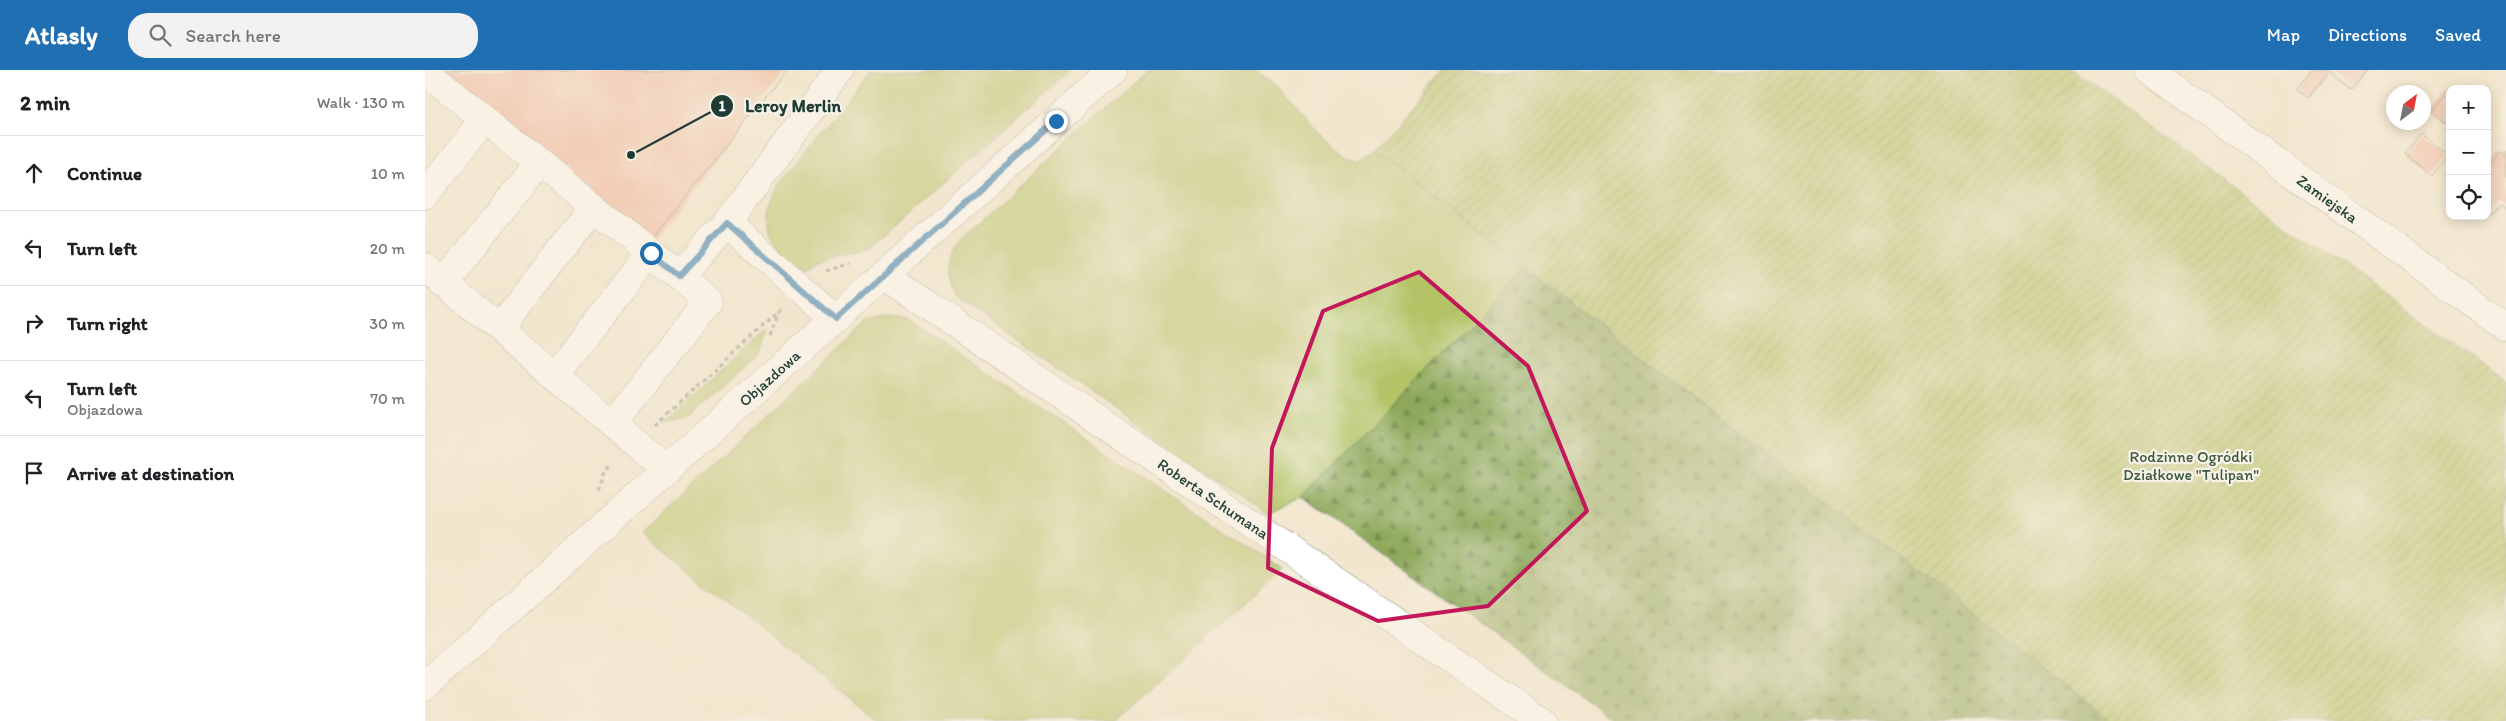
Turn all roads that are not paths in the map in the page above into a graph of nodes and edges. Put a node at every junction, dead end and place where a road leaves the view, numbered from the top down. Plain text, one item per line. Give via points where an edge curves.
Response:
1 (840, 70) edge
2 (1113, 70) edge
3 (2149, 70) edge
4 (426, 75) edge
5 (485, 119) junction
6 (539, 163) junction
7 (425, 195) edge
8 (594, 207) junction
9 (727, 223) junction
10 (651, 253) junction
11 (434, 276) edge
12 (679, 276) junction
13 (884, 276) junction
14 (836, 319) junction
15 (2506, 327) edge
16 (499, 329) junction
17 (554, 375) junction
18 (611, 424) junction
19 (667, 470) junction
20 (425, 686) edge
21 (1542, 721) edge

1 - 9 street
2 - 13 street, Objazdowa
3 - 15 street, Zamiejska
4 - 5 street
5 - 6 street
5 - 7 street
6 - 8 street
6 - 11 street
8 - 10 street
8 - 16 street
9 - 12 street
9 - 14 street
10 - 12 street
10 - 17 street
11 - 16 street
12 - 18 street via 708,302
13 - 14 street, Objazdowa
13 - 21 street, Roberta Schumana
14 - 19 street, Objazdowa
16 - 17 street
17 - 18 street
18 - 19 street
19 - 20 street, Objazdowa

